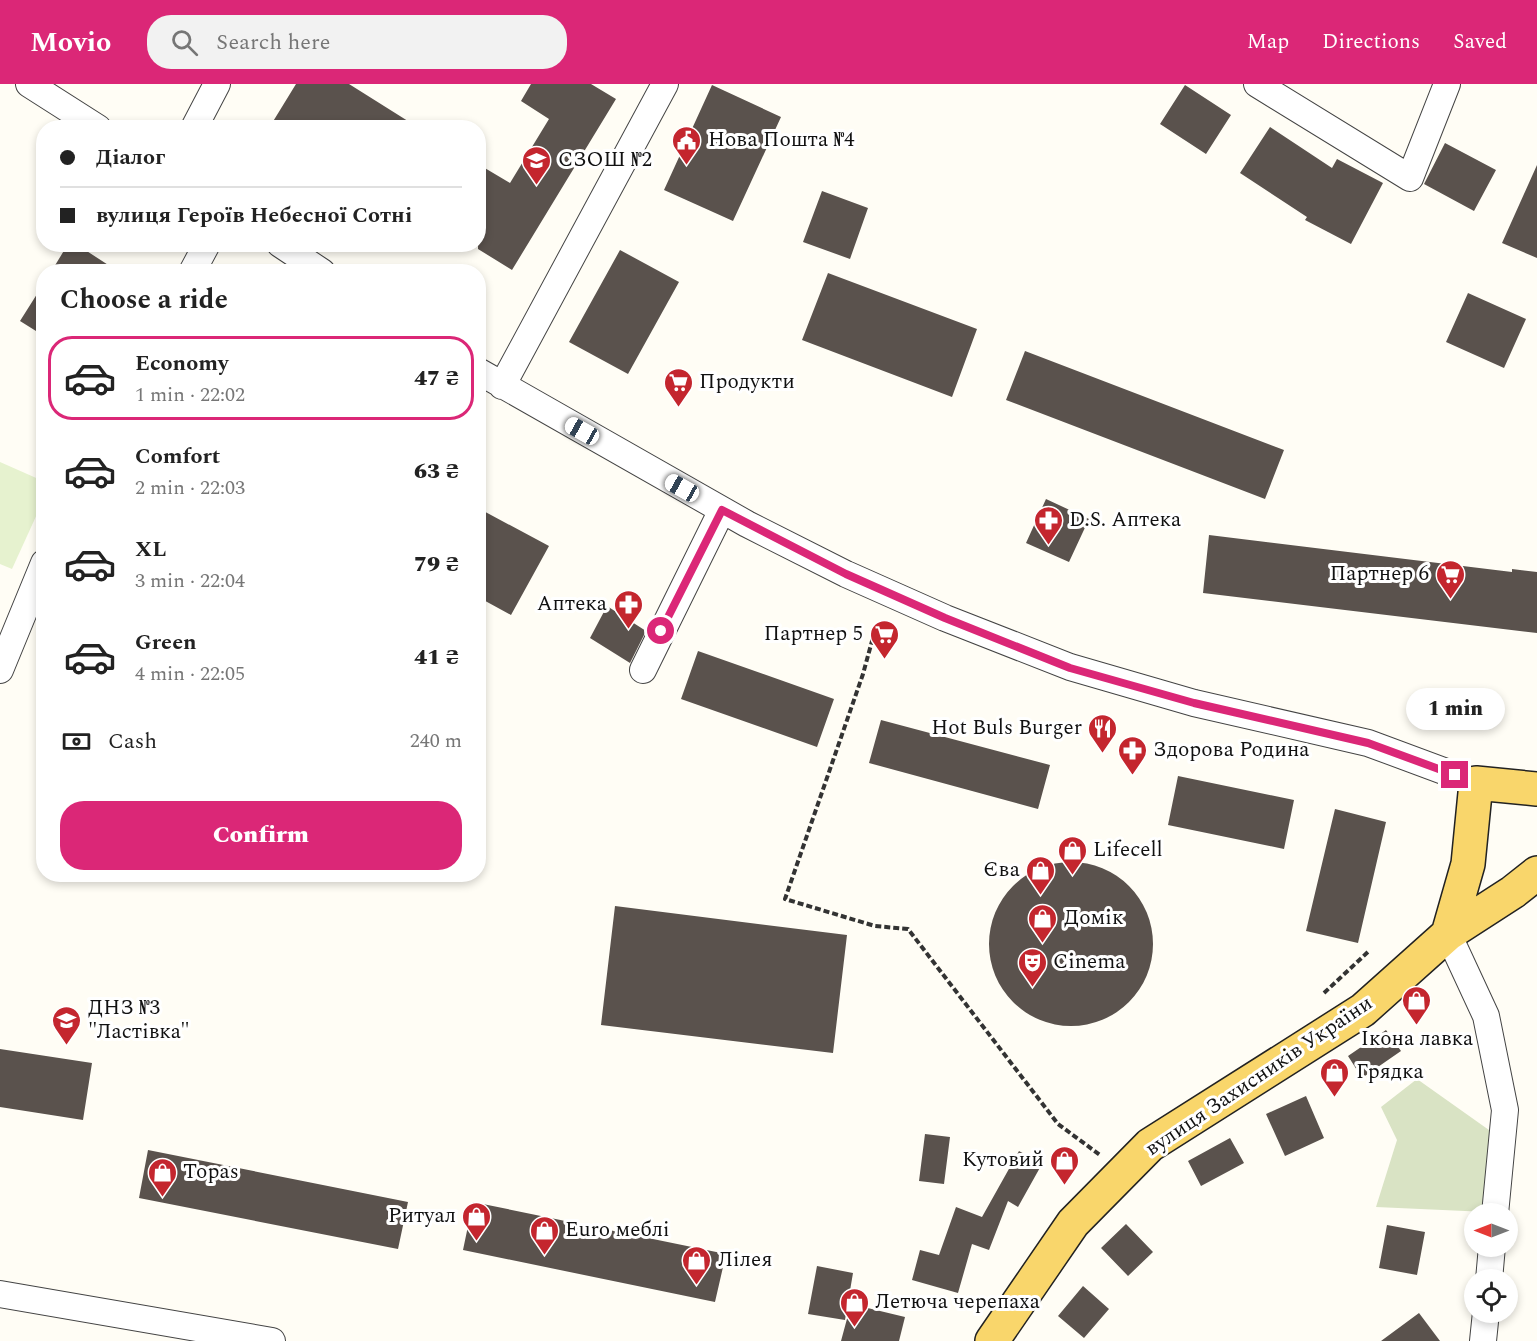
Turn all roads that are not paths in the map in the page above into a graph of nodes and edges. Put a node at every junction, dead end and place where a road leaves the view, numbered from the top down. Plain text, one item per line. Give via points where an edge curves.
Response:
1 (29, 84) edge
2 (217, 84) edge
3 (665, 84) edge
4 (1257, 84) edge
5 (1447, 84) edge
6 (85, 120) edge
7 (198, 120) edge
8 (292, 252) edge
9 (310, 264) edge
10 (486, 376) edge
11 (502, 386) junction
12 (722, 510) junction
13 (36, 582) edge
14 (0, 670) edge
15 (643, 670) dead end
16 (1476, 783) junction
17 (1537, 789) edge
18 (1537, 873) edge
19 (1448, 933) junction
20 (1496, 1203) edge
21 (0, 1294) edge
22 (1485, 1323) edge
23 (272, 1341) edge
24 (992, 1341) edge
25 (1484, 1341) edge

1 - 6 street
2 - 7 street
3 - 11 street
4 - 5 street via 1410,178
8 - 9 street
10 - 11 street
11 - 12 street
12 - 15 street
12 - 16 street via 876,587 1070,668 1194,703 1368,743
13 - 14 street
16 - 17 main road
16 - 19 main road via 1468,864
18 - 19 main road, вулиця Захисників України
19 - 20 street via 1486,1016 1505,1110
19 - 24 main road, вулиця Захисників України via 1363,1010 1150,1145 1073,1223
21 - 23 street
22 - 25 street

